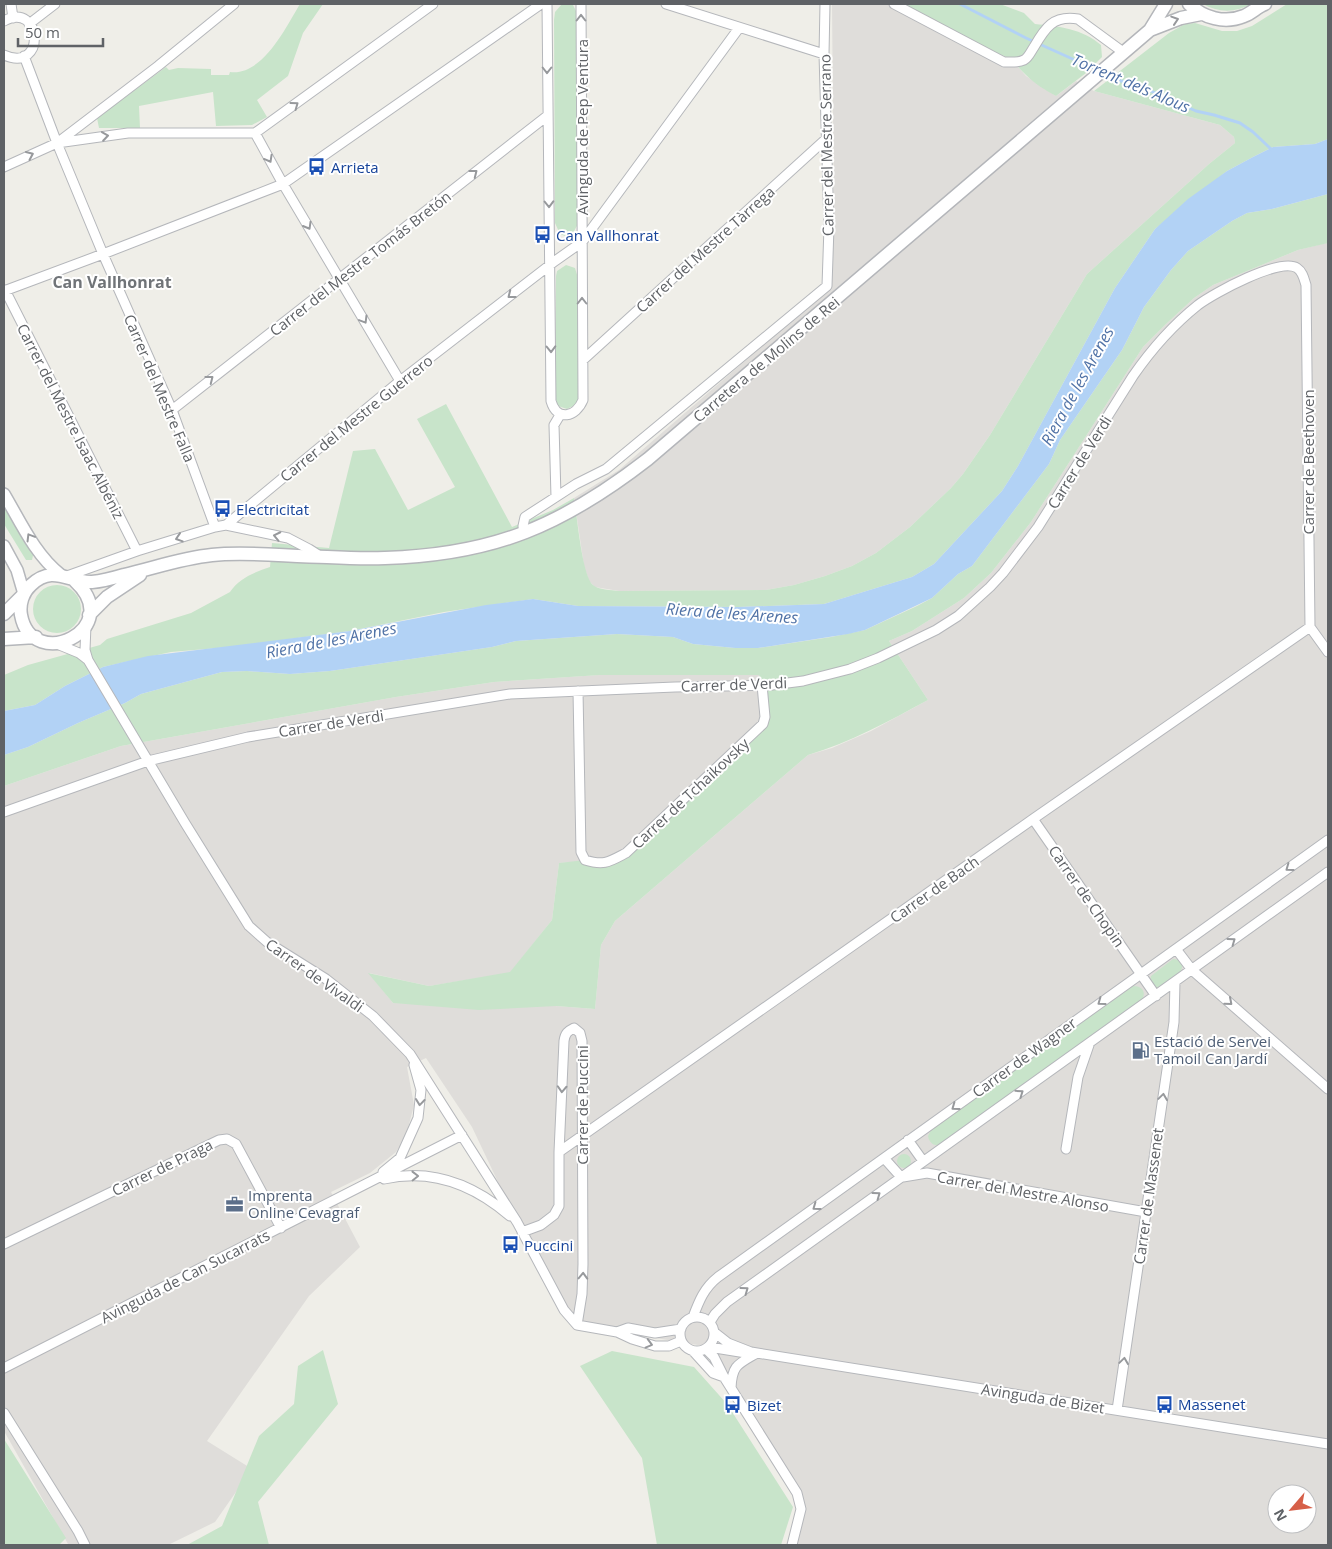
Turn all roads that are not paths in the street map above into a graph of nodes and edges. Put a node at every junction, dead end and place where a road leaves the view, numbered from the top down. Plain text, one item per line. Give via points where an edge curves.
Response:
1 (12, 4) edge
2 (55, 4) edge
3 (234, 4) edge
4 (433, 4) edge
5 (541, 4) edge
6 (547, 4) edge
7 (581, 4) edge
8 (666, 4) edge
9 (825, 4) edge
10 (894, 4) edge
11 (1166, 4) edge
12 (1188, 4) edge
13 (1263, 4) edge
14 (1201, 14) junction
15 (13, 18) junction
16 (4, 22) edge
17 (29, 24) junction
18 (739, 28) junction
19 (1150, 30) junction
20 (1123, 52) junction
21 (824, 54) junction
22 (4, 55) edge
23 (24, 56) junction
24 (547, 116) junction
25 (255, 133) junction
26 (827, 138) junction
27 (57, 143) junction
28 (4, 167) edge
29 (283, 184) junction
30 (582, 242) junction
31 (103, 254) junction
32 (550, 265) junction
33 (1297, 268) joint
34 (339, 278) junction
35 (4, 290) edge
36 (582, 360) junction
37 (400, 381) junction
38 (172, 410) junction
39 (560, 415) junction
40 (4, 494) edge
41 (556, 497) junction
42 (226, 525) junction
43 (215, 527) junction
44 (524, 534) junction
45 (4, 546) edge
46 (137, 552) junction
47 (321, 557) junction
48 (151, 569) junction
49 (67, 577) junction
50 (24, 594) junction
51 (7, 610) edge
52 (88, 620) junction
53 (1310, 626) junction
54 (36, 637) junction
55 (4, 639) edge
56 (56, 644) junction
57 (1328, 652) edge
58 (88, 660) junction
59 (762, 685) junction
60 (578, 691) junction
61 (148, 761) junction
62 (4, 812) edge
63 (1033, 819) junction
64 (1328, 840) edge
65 (1328, 872) edge
66 (1176, 948) junction
67 (1192, 970) junction
68 (1141, 974) junction
69 (1175, 982) junction
70 (1156, 996) junction
71 (1089, 1044) junction
72 (410, 1054) junction
73 (1328, 1089) edge
74 (462, 1135) junction
75 (583, 1136) junction
76 (908, 1140) junction
77 (1066, 1149) dead end
78 (559, 1152) junction
79 (884, 1158) junction
80 (923, 1161) junction
81 (901, 1177) junction
82 (367, 1184) junction
83 (1146, 1212) junction
84 (517, 1222) junction
85 (281, 1228) junction
86 (522, 1232) junction
87 (4, 1244) edge
88 (693, 1317) junction
89 (710, 1322) junction
90 (577, 1324) junction
91 (681, 1329) junction
92 (617, 1332) junction
93 (714, 1332) junction
94 (681, 1341) junction
95 (707, 1348) junction
96 (693, 1351) junction
97 (754, 1353) junction
98 (4, 1368) edge
99 (724, 1377) junction
100 (731, 1389) junction
101 (1117, 1410) junction
102 (4, 1413) edge
103 (1328, 1444) edge
104 (84, 1545) edge
105 (792, 1545) edge

1 - 15 street
2 - 17 street
3 - 27 street
25 -> 4 street
5 - 29 street
6 -> 24 street
30 -> 7 street, Avinguda de Pep Ventura
8 - 18 street
9 - 21 street, Carrer del Mestre Serrano
10 - 20 street via 1004,62 1024,60 1046,28 1057,20 1071,18 1078,19
11 - 19 main road, Carretera de Molins de Rei
12 - 14 main road
13 - 14 main road via 1237,19 1221,20
19 -> 14 main road, Carretera de Molins de Rei
15 - 16 street
15 - 17 street via 23,19
17 - 23 street via 34,30 34,44
18 - 21 street
18 - 30 street, Carrer del Mestre Guerrero
19 - 20 main road, Carretera de Molins de Rei
20 - 44 main road, Carretera de Molins de Rei via 648,459 596,497
21 - 26 street, Carrer del Mestre Serrano
22 - 23 street via 10,58
23 - 27 street, Carrer del Mestre Falla
24 -> 32 street
34 -> 24 street, Carrer del Mestre Tomás Bretón
27 -> 25 street via 128,133
25 -> 29 street
26 - 36 street, Carrer del Mestre Tàrrega
26 - 41 street, Carrer del Mestre Serrano via 827,286 606,470
28 -> 27 street
27 - 31 street, Carrer del Mestre Falla
29 - 31 street
29 -> 34 street
30 - 32 street, Carrer del Mestre Guerrero
36 -> 30 street, Avinguda de Pep Ventura
31 - 35 street
31 - 38 street, Carrer del Mestre Falla
32 -> 37 street, Carrer del Mestre Guerrero
32 -> 39 street via 551,401
33 - 53 street, Carrer de Beethoven via 1306,285 1307,308
33 - 59 street, Carrer de Verdi via 1278,266 1233,285 1200,304 1170,332 1133,376 1038,527 990,587 958,616 936,630 850,669 802,681
34 -> 37 street
38 -> 34 street, Carrer del Mestre Tomás Bretón
35 - 46 street, Carrer del Mestre Isaac Albéniz
36 - 39 street, Avinguda de Pep Ventura via 581,406
37 - 42 street, Carrer del Mestre Guerrero
38 - 43 street, Carrer del Mestre Falla
39 - 41 street via 554,425
49 -> 40 street via 52,568 40,554
41 - 44 street via 525,517
42 - 43 street, Carrer del Mestre Guerrero
47 -> 42 street via 288,538
43 -> 46 street, Carrer del Mestre Guerrero
44 - 47 main road, Carretera de Molins de Rei via 478,547 428,555
45 - 50 street via 17,570
46 - 49 street, Carrer del Mestre Guerrero
47 - 48 main road, Carretera de Molins de Rei via 212,555
48 - 49 main road, Carretera de Molins de Rei via 102,581
48 - 52 main road, Carretera de Molins de Rei via 113,592
49 - 50 main road via 52,574 37,580
49 - 52 main road via 82,587 87,596 90,605
50 - 51 main road
50 - 54 main road via 21,615 26,627
52 - 56 main road, Carretera de Molins de Rei via 74,638
52 - 58 street, Carrer de Vivaldi
53 - 57 street
53 - 63 street, Carrer de Bach
54 - 55 main road
54 - 56 main road
56 - 58 street, Carrer de Vivaldi
58 - 61 street, Carrer de Vivaldi
59 - 60 street, Carrer de Verdi
59 - 60 street, Carrer de Tchaikovsky via 763,724 626,853 597,864 585,860 581,852
60 - 61 street, Carrer de Verdi via 490,697 248,737
61 - 62 street, Carrer de Verdi
61 - 72 street, Carrer de Vivaldi via 249,926 373,1016
63 - 68 street, Carrer de Chopin
63 - 75 street, Carrer de Bach
64 -> 66 street, Carrer de Wagner
67 -> 65 street, Carrer de Wagner
66 - 67 street
66 - 68 street, Carrer de Wagner
67 - 69 street, Carrer de Wagner
67 -> 73 street
68 - 70 street
68 -> 76 street, Carrer de Wagner
69 - 70 street, Carrer de Wagner
83 -> 69 street, Carrer de Massenet via 1174,1022
70 - 71 street, Carrer de Wagner
71 - 77 street via 1078,1077
80 -> 71 street, Carrer de Wagner
72 - 74 street, Carrer de Vivaldi
72 -> 82 street, Avinguda de Can Sucarrats via 421,1090 418,1118 400,1158
74 - 82 street, Avinguda de Can Sucarrats
74 - 84 street, Carrer de Vivaldi
75 - 78 street, Carrer de Bach
75 -> 78 street, Carrer de Puccini via 582,1041 574,1028 568,1031 564,1041
90 -> 75 street, Carrer de Puccini via 583,1264
76 - 79 street, Carrer de Wagner
76 - 80 street
78 - 86 street, Carrer de Puccini via 559,1206 554,1215 541,1225
79 - 81 street
79 -> 88 street, Carrer de Wagner via 708,1284
80 - 81 street, Carrer de Wagner
81 - 83 street, Carrer del Mestre Alonso via 927,1173
89 -> 81 street, Carrer de Wagner via 727,1302
82 -> 84 street, Avinguda de Can Sucarrats via 394,1177 435,1176 455,1182 488,1200
82 - 85 street, Avinguda de Can Sucarrats
101 -> 83 street, Carrer de Massenet
84 - 86 street, Carrer de Vivaldi
85 - 87 street, Carrer de Praga via 236,1144 227,1139 219,1140
85 - 98 street, Avinguda de Can Sucarrats
86 - 90 street, Carrer de Vivaldi via 564,1310
88 - 89 street
88 - 91 street
89 - 93 street
90 - 92 street
91 - 92 street via 655,1333 628,1328
91 - 94 street
92 -> 94 street via 655,1346 669,1346
93 - 95 street
93 - 97 street, Avinguda de Bizet via 728,1343
94 - 96 street
95 - 96 street
95 - 97 street, Avinguda de Bizet
95 - 99 street
96 - 99 street via 713,1373
97 - 100 street via 736,1368
97 - 101 street, Avinguda de Bizet
99 - 100 street
100 - 105 street via 797,1493 801,1509
101 - 103 street, Avinguda de Bizet
102 - 104 street

